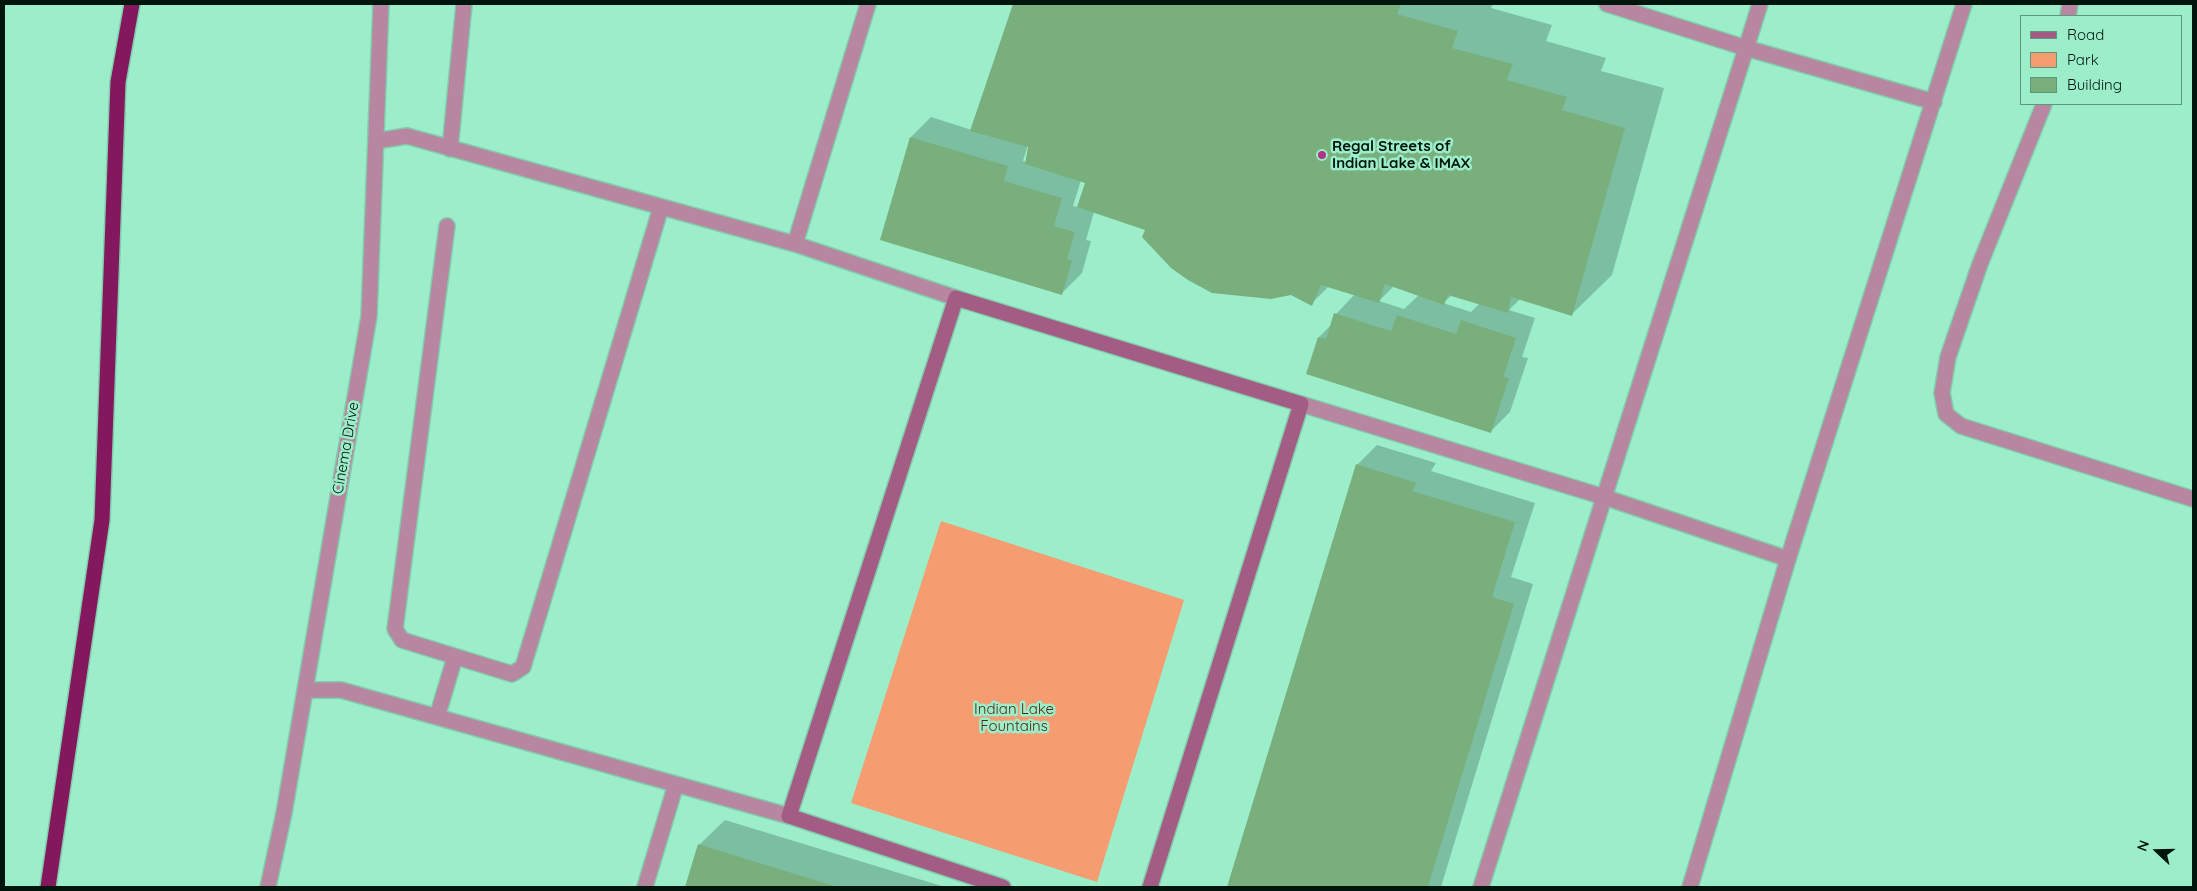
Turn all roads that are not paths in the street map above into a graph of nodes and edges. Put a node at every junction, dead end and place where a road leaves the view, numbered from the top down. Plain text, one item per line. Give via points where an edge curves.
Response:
1 (132, 4) edge
2 (381, 4) edge
3 (464, 4) edge
4 (868, 4) edge
5 (1607, 4) edge
6 (1760, 4) edge
7 (1964, 4) edge
8 (1746, 48) junction
9 (1934, 102) junction
10 (2044, 105) edge
11 (376, 141) junction
12 (450, 149) junction
13 (661, 207) junction
14 (447, 226) dead end
15 (795, 244) junction
16 (956, 298) junction
17 (1301, 404) junction
18 (1604, 497) junction
19 (2193, 500) edge
20 (1788, 559) junction
21 (455, 657) junction
22 (305, 690) junction
23 (437, 717) junction
24 (676, 784) junction
25 (788, 816) junction
26 (48, 887) edge
27 (268, 887) edge
28 (645, 887) edge
29 (1003, 887) edge
30 (1150, 887) edge
31 (1481, 887) edge
32 (1690, 887) edge

1 - 26 highway via 118,82 102,520
2 - 11 street, Cinema Drive
3 - 12 street
4 - 15 street
5 - 8 street
6 - 8 street
7 - 9 street
8 - 9 street
8 - 18 street
9 - 20 street
10 - 19 street via 1980,264 1948,356 1942,393 1946,414 1962,426
11 - 12 street via 407,136
11 - 22 street, Cinema Drive via 369,316
12 - 13 street
13 - 15 street
13 - 21 street via 523,667 512,674
14 - 21 street via 396,628 402,640
15 - 16 street
16 - 17 street
16 - 25 street
17 - 18 street
17 - 30 street
18 - 20 street
18 - 31 street
20 - 32 street
21 - 23 street
22 - 23 street via 341,690
22 - 27 street, Cinema Drive
23 - 24 street
24 - 25 street
24 - 28 street
25 - 29 street

